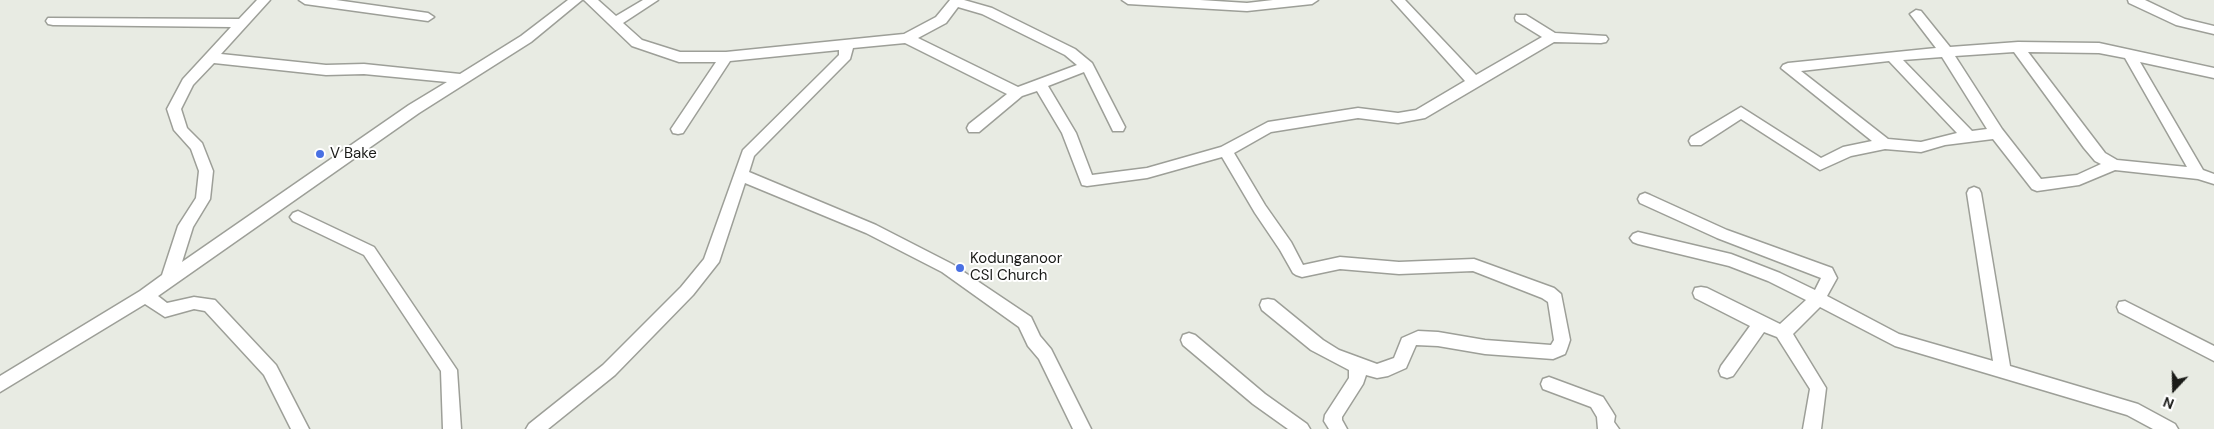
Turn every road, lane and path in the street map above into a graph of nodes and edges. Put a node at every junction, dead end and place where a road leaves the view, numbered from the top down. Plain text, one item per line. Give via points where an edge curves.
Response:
1 (264, 0) edge
2 (306, 0) edge
3 (576, 0) edge
4 (590, 0) edge
5 (652, 0) edge
6 (1128, 0) edge
7 (1312, 0) edge
8 (1398, 0) edge
9 (2134, 0) edge
10 (957, 1) edge
11 (1235, 3) edge
12 (1916, 14) dead end
13 (428, 17) dead end
14 (1520, 18) dead end
15 (53, 21) dead end
16 (614, 22) junction
17 (241, 23) junction
18 (2214, 30) edge
19 (1552, 36) junction
20 (907, 38) junction
21 (1601, 39) dead end
22 (847, 44) junction
23 (2018, 47) junction
24 (1946, 52) junction
25 (2129, 54) junction
26 (1892, 56) junction
27 (726, 57) junction
28 (211, 58) junction
29 (1087, 66) junction
30 (2214, 74) edge
31 (462, 79) junction
32 (1475, 83) junction
33 (1040, 85) junction
34 (1017, 93) junction
35 (1118, 127) dead end
36 (974, 128) dead end
37 (678, 129) dead end
38 (1997, 133) junction
39 (1969, 137) junction
40 (1696, 141) dead end
41 (1885, 144) junction
42 (1226, 151) junction
43 (2114, 166) junction
44 (2198, 174) junction
45 (741, 175) junction
46 (2214, 179) edge
47 (1974, 193) dead end
48 (1645, 199) dead end
49 (298, 217) dead end
50 (1638, 238) dead end
51 (169, 279) junction
52 (1701, 293) dead end
53 (146, 296) junction
54 (1818, 299) junction
55 (1268, 305) dead end
56 (2125, 308) dead end
57 (1762, 324) junction
58 (1782, 331) junction
59 (1188, 340) dead end
60 (2214, 354) edge
61 (1358, 366) junction
62 (1727, 371) dead end
63 (2003, 371) junction
64 (1549, 384) dead end
65 (0, 385) edge
66 (300, 429) edge
67 (452, 429) edge
68 (535, 429) edge
69 (1082, 429) edge
70 (1301, 429) edge
71 (1338, 429) edge
72 (1610, 429) edge
73 (1812, 429) edge
74 (2168, 429) edge

1 - 17 street
2 - 13 street
3 - 31 street via 526,39
4 - 16 street
5 - 16 street
6 - 11 street
7 - 11 street via 1286,4
8 - 32 street
9 - 18 street via 2181,22
10 - 20 street via 941,20
10 - 29 street via 987,11 1070,52
12 - 24 street
14 - 19 street
15 - 17 street
16 - 27 street via 637,43 659,52 689,58
17 - 28 street
19 - 21 street
19 - 32 street
20 - 22 street
20 - 34 street
22 - 27 street
22 - 45 street via 844,56 828,74 748,154
23 - 24 street
23 - 25 street via 2099,48
23 - 43 street via 2089,144
24 - 26 street
24 - 38 street
25 - 30 street
25 - 44 street
26 - 39 street
26 - 41 street via 1788,68
27 - 37 street
28 - 31 street
28 - 51 street via 188,82 174,109 180,130 197,147 206,171 203,200 186,226
29 - 33 street
29 - 35 street
31 - 51 street
32 - 42 street via 1420,114 1398,118 1358,113 1268,127
33 - 34 street
33 - 42 street via 1070,133 1088,181 1146,173
34 - 36 street
38 - 39 street
38 - 43 street via 2037,185 2079,180
39 - 41 street via 1922,147
40 - 41 street via 1741,112 1820,166 1848,150
42 - 61 street via 1302,272 1340,263 1398,268 1474,265 1541,289 1555,299 1562,340 1559,349 1553,352 1418,338 1408,343 1400,363 1388,369 1377,371
43 - 44 street
44 - 46 street
45 - 68 street via 711,262 609,370
45 - 69 street via 870,229 938,264 1025,322 1045,354
47 - 63 street
48 - 54 street via 1722,234 1826,272 1829,278
49 - 67 street via 369,252 449,370
50 - 54 street via 1731,260
51 - 53 street
52 - 57 street
53 - 65 street
53 - 66 street via 165,310 194,303 209,305 270,370
54 - 58 street
54 - 63 street via 1895,340
55 - 61 street via 1317,345
56 - 60 street
57 - 58 street
57 - 62 street
58 - 73 street via 1818,388
59 - 70 street
61 - 71 street via 1357,379 1334,415 1333,421
63 - 74 street via 2132,408
64 - 72 street via 1596,402 1606,416 1605,426

